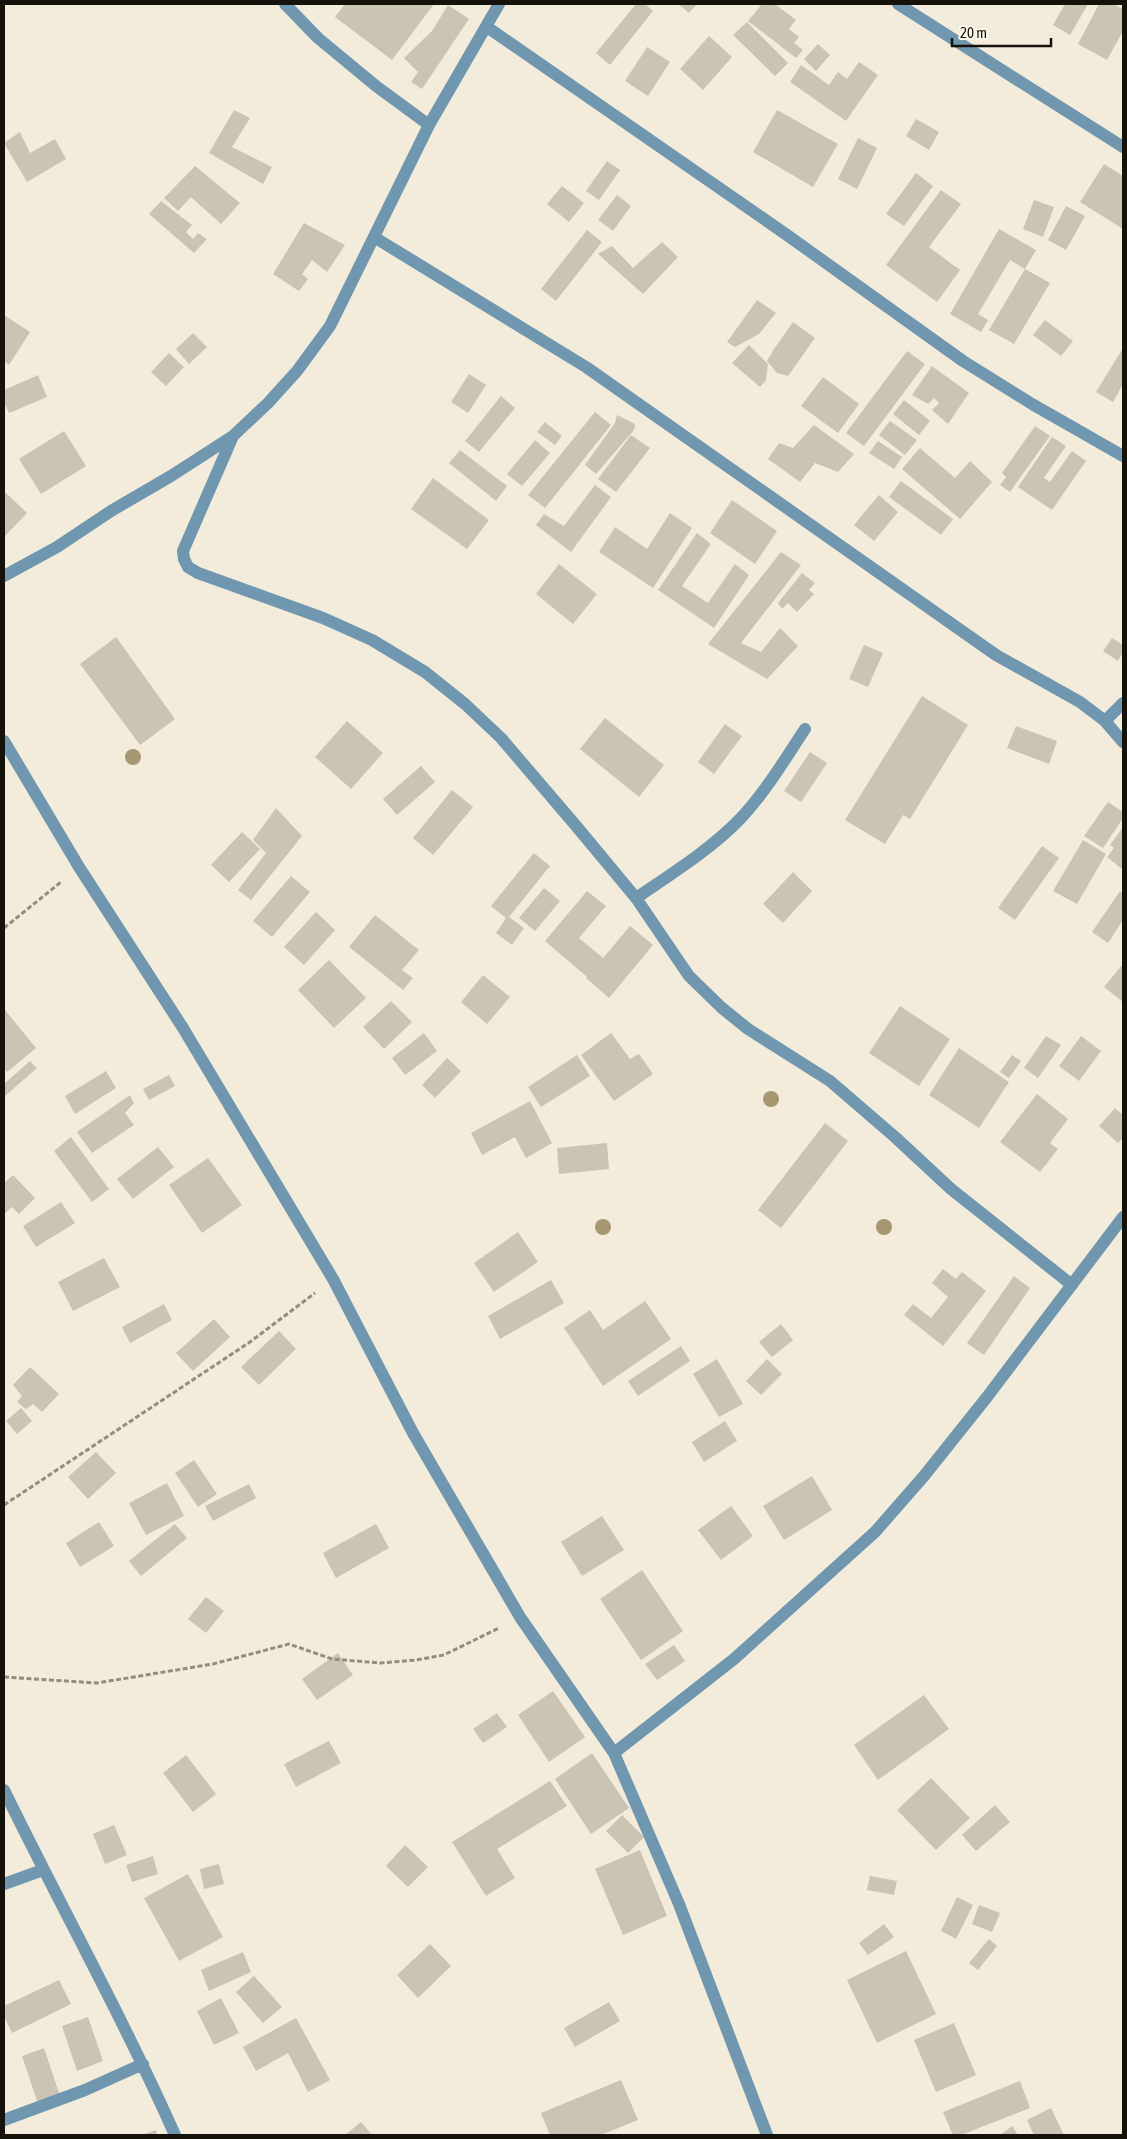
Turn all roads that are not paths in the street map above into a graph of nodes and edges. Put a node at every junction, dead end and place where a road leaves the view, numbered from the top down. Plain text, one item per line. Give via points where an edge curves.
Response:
1 (285, 4) edge
2 (499, 4) edge
3 (898, 4) edge
4 (487, 27) junction
5 (429, 125) junction
6 (1123, 148) edge
7 (374, 236) junction
8 (233, 436) junction
9 (1123, 456) edge
10 (4, 576) edge
11 (1123, 703) edge
12 (1105, 721) junction
13 (805, 729) dead end
14 (4, 741) edge
15 (1123, 742) edge
16 (636, 898) junction
17 (1123, 1217) edge
18 (1072, 1285) junction
19 (614, 1752) junction
20 (4, 1790) edge
21 (43, 1870) junction
22 (4, 1884) edge
23 (143, 2064) junction
24 (4, 2120) edge
25 (175, 2135) edge
26 (767, 2135) edge

1 - 5 street via 318,38
2 - 4 street
3 - 6 street
4 - 5 street
4 - 9 street via 963,361
5 - 7 street
7 - 8 street via 330,326 297,371
7 - 12 street via 586,367 996,656 1080,702
8 - 10 street
8 - 16 street via 183,551 188,567 372,640 425,672 500,738
11 - 12 street
12 - 15 street
13 - 16 street via 740,819 695,858
14 - 19 street via 79,867 183,1028 333,1279 413,1432 520,1618
16 - 18 street via 689,976 722,1008 748,1029 830,1081 951,1189
17 - 18 street
18 - 19 street via 924,1476 875,1532 734,1658
19 - 26 street via 679,1904
20 - 21 street
21 - 22 street
21 - 23 street
23 - 24 street
23 - 25 street

